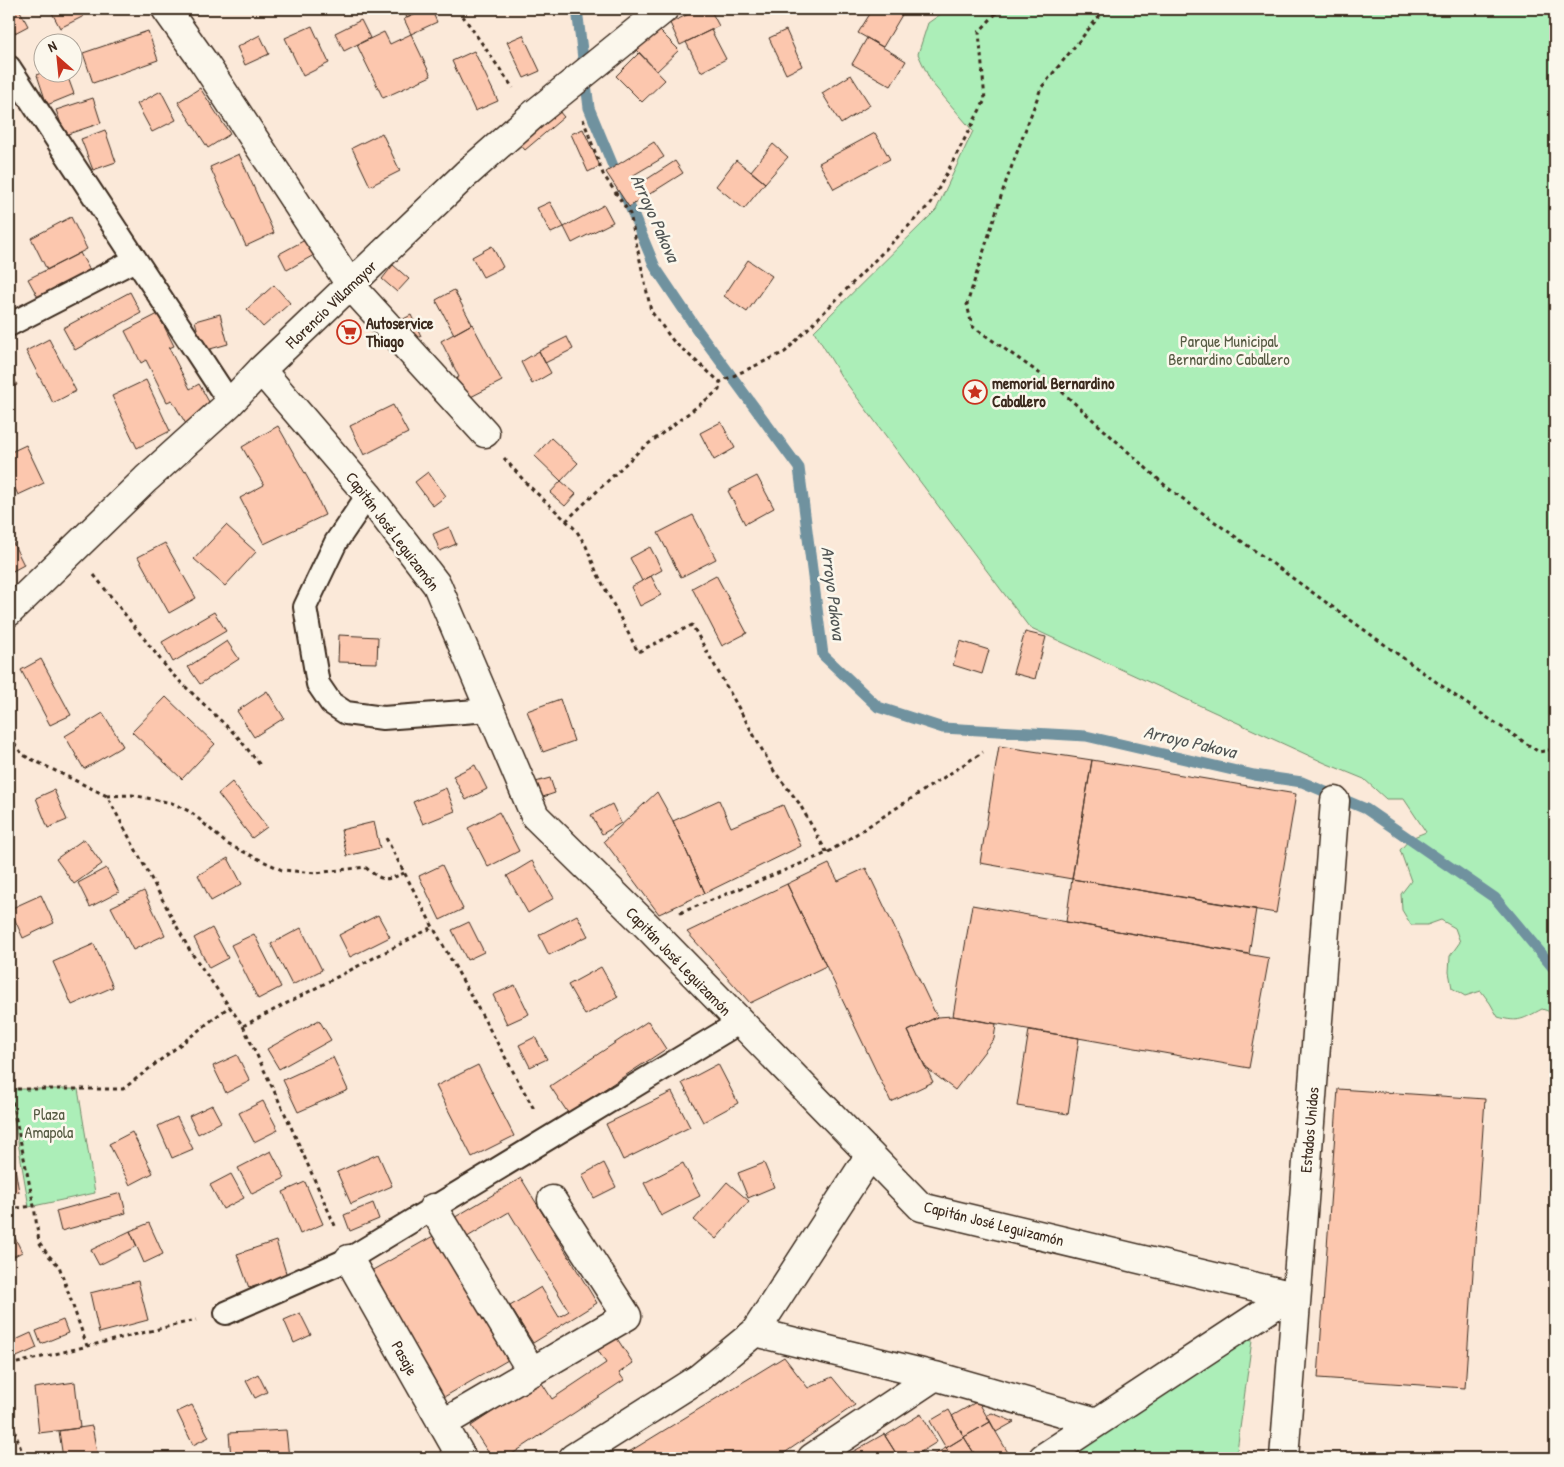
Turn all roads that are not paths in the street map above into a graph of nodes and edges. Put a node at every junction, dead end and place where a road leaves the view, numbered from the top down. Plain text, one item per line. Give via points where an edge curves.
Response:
1 (166, 9) edge
2 (664, 9) edge
3 (9, 67) edge
4 (135, 260) junction
5 (351, 286) junction
6 (9, 325) edge
7 (261, 370) junction
8 (230, 403) junction
9 (485, 433) road end
10 (368, 495) junction
11 (9, 612) edge
12 (490, 710) junction
13 (1335, 802) dead end
14 (740, 1022) junction
15 (870, 1154) junction
16 (552, 1200) dead end
17 (432, 1208) junction
18 (349, 1258) junction
19 (1293, 1293) junction
20 (226, 1313) road end
21 (755, 1332) junction
22 (532, 1372) junction
23 (935, 1376) junction
24 (1097, 1422) junction
25 (442, 1424) junction
26 (462, 1458) edge
27 (573, 1458) edge
28 (812, 1458) edge
29 (1043, 1458) edge
30 (1284, 1458) edge

1 - 5 street
2 - 5 street, Florencio Villamayor via 532,115
3 - 4 lane
4 - 6 lane
4 - 8 lane
5 - 7 street, Florencio Villamayor
5 - 9 street
7 - 8 street, Florencio Villamayor
7 - 10 street, Capitán José Leguizamón
8 - 11 street, Florencio Villamayor
10 - 12 street, Capitán José Leguizamón via 437,585
10 - 12 lane via 336,542 305,607 318,684 331,703 346,713 383,718
12 - 14 street, Capitán José Leguizamón via 535,816
13 - 19 street, Estados Unidos
14 - 15 street, Capitán José Leguizamón
14 - 17 lane
15 - 19 street, Capitán José Leguizamón via 921,1207
15 - 21 street
16 - 22 street via 627,1316
17 - 18 lane
17 - 22 street
18 - 20 lane
18 - 25 street, Pasaje
19 - 24 street
19 - 30 street, Estados Unidos
21 - 23 street
21 - 27 street via 699,1378
22 - 25 street
23 - 24 street
23 - 28 street
24 - 29 street
25 - 26 street, Pasaje

